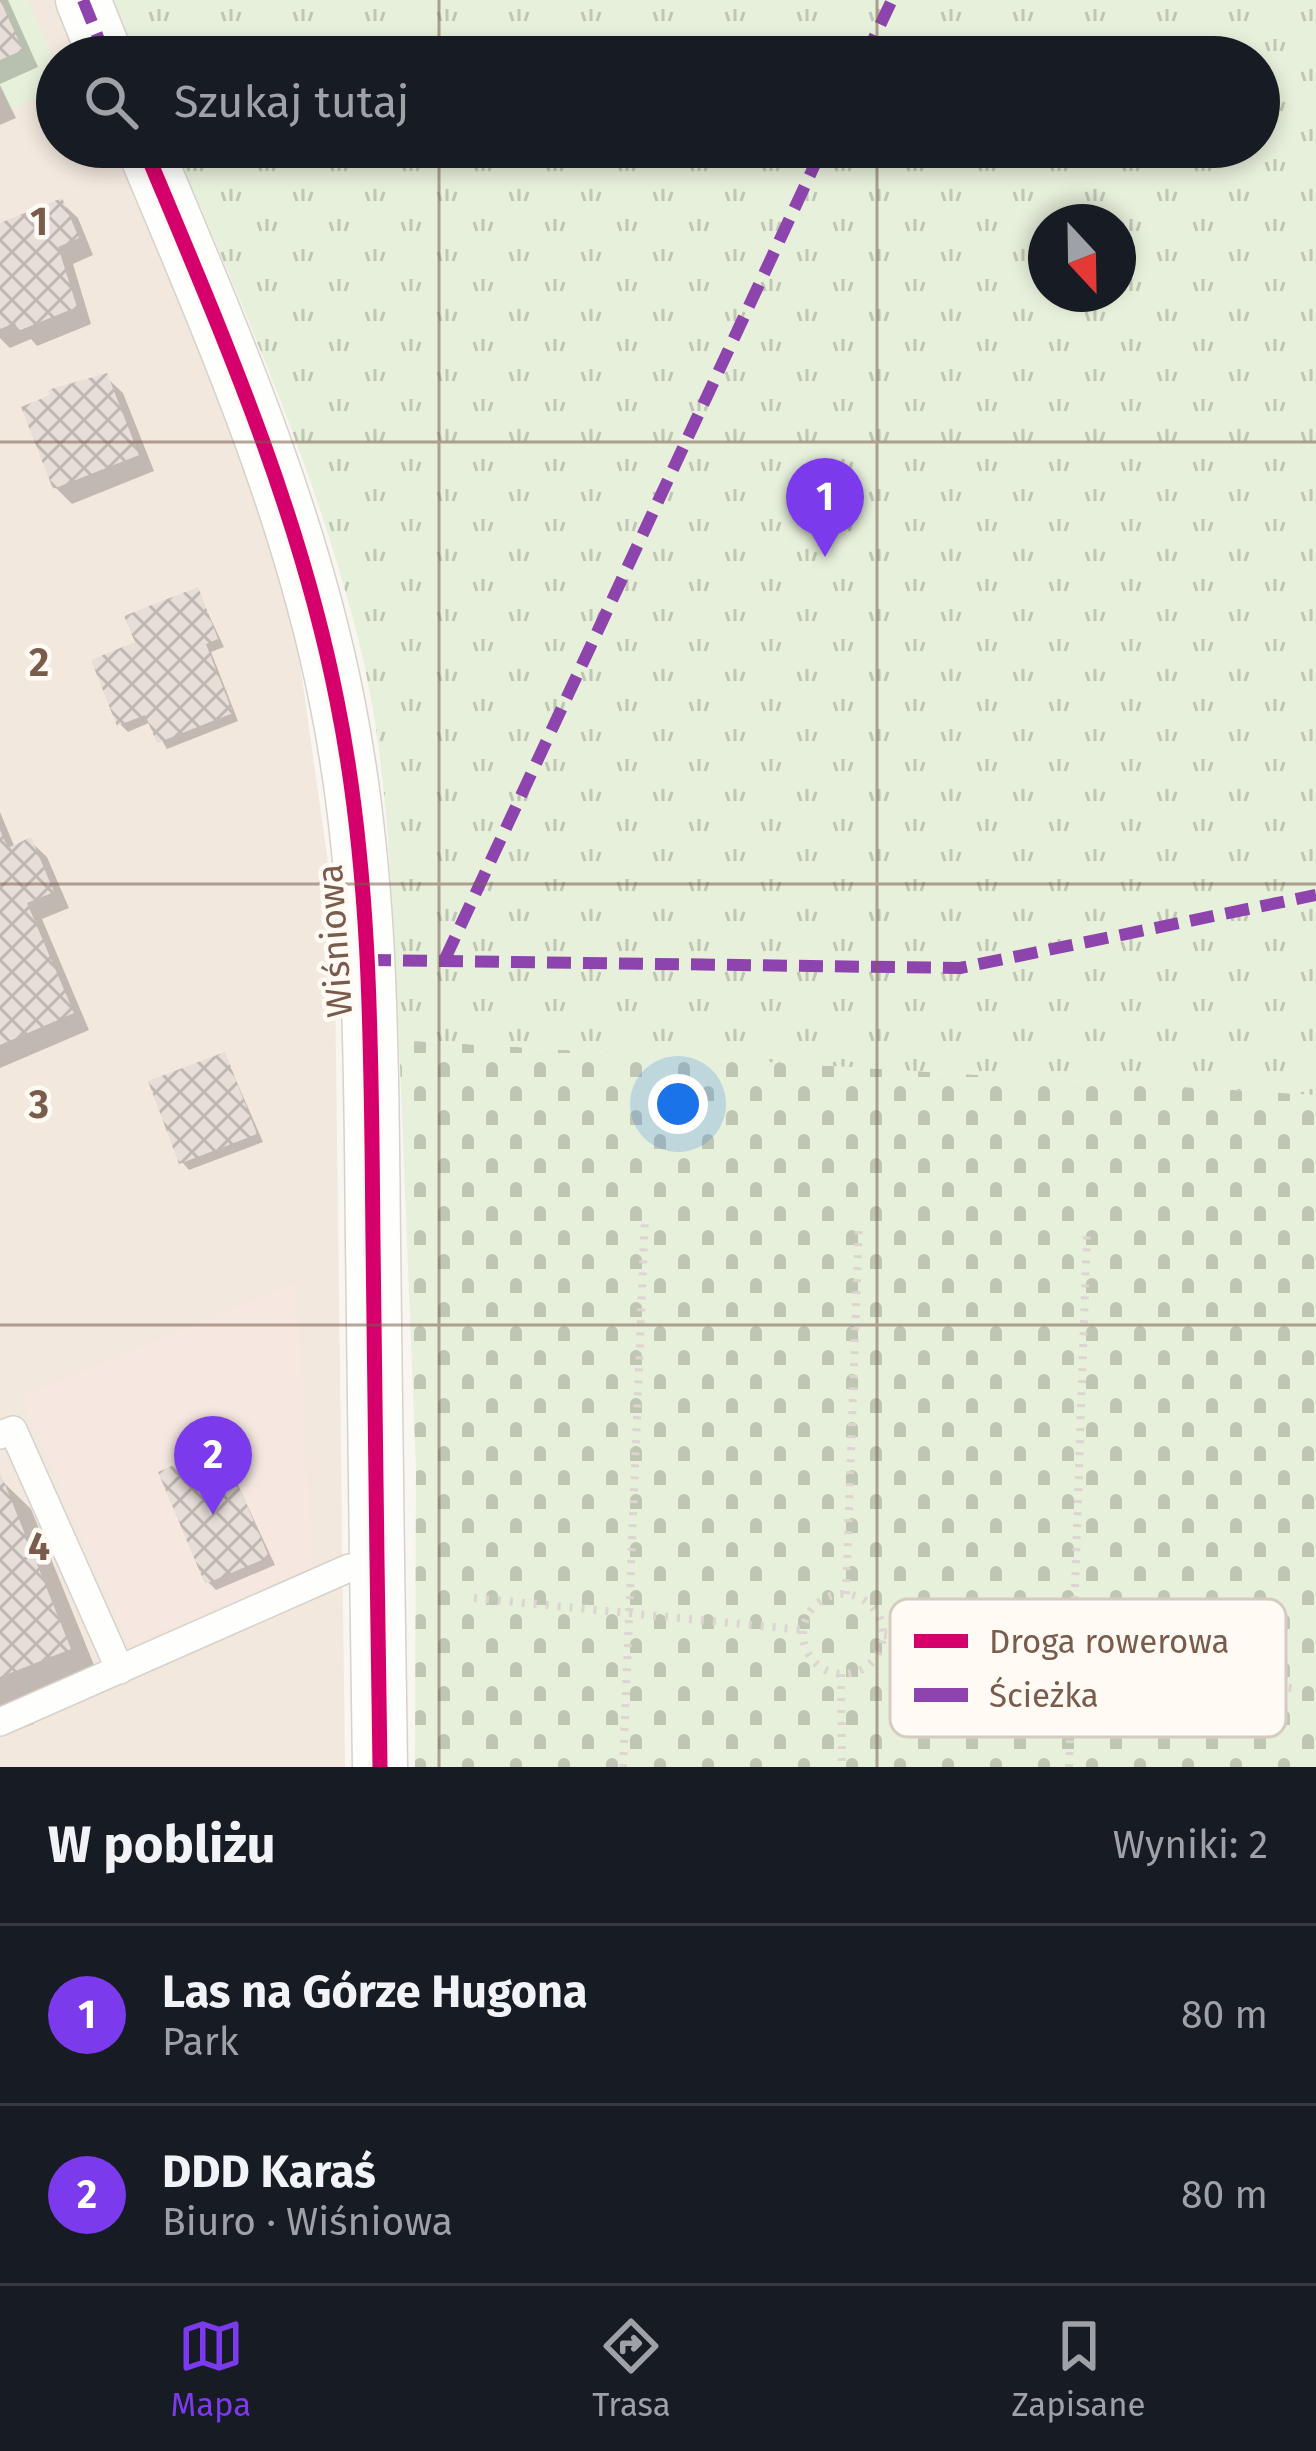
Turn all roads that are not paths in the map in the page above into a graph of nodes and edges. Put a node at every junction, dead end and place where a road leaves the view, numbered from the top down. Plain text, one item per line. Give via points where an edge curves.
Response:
1 (82, 0) edge
2 (97, 36) edge
3 (153, 168) edge
4 (0, 1436) edge
5 (378, 1564) junction
6 (120, 1670) junction
7 (0, 1722) edge
8 (380, 1767) edge

1 - 2 street
3 - 5 street, Wiśniowa via 287,506 344,740 369,1000
4 - 6 lane via 13,1430
5 - 6 lane via 349,1568
5 - 8 street, Wiśniowa
6 - 7 lane

